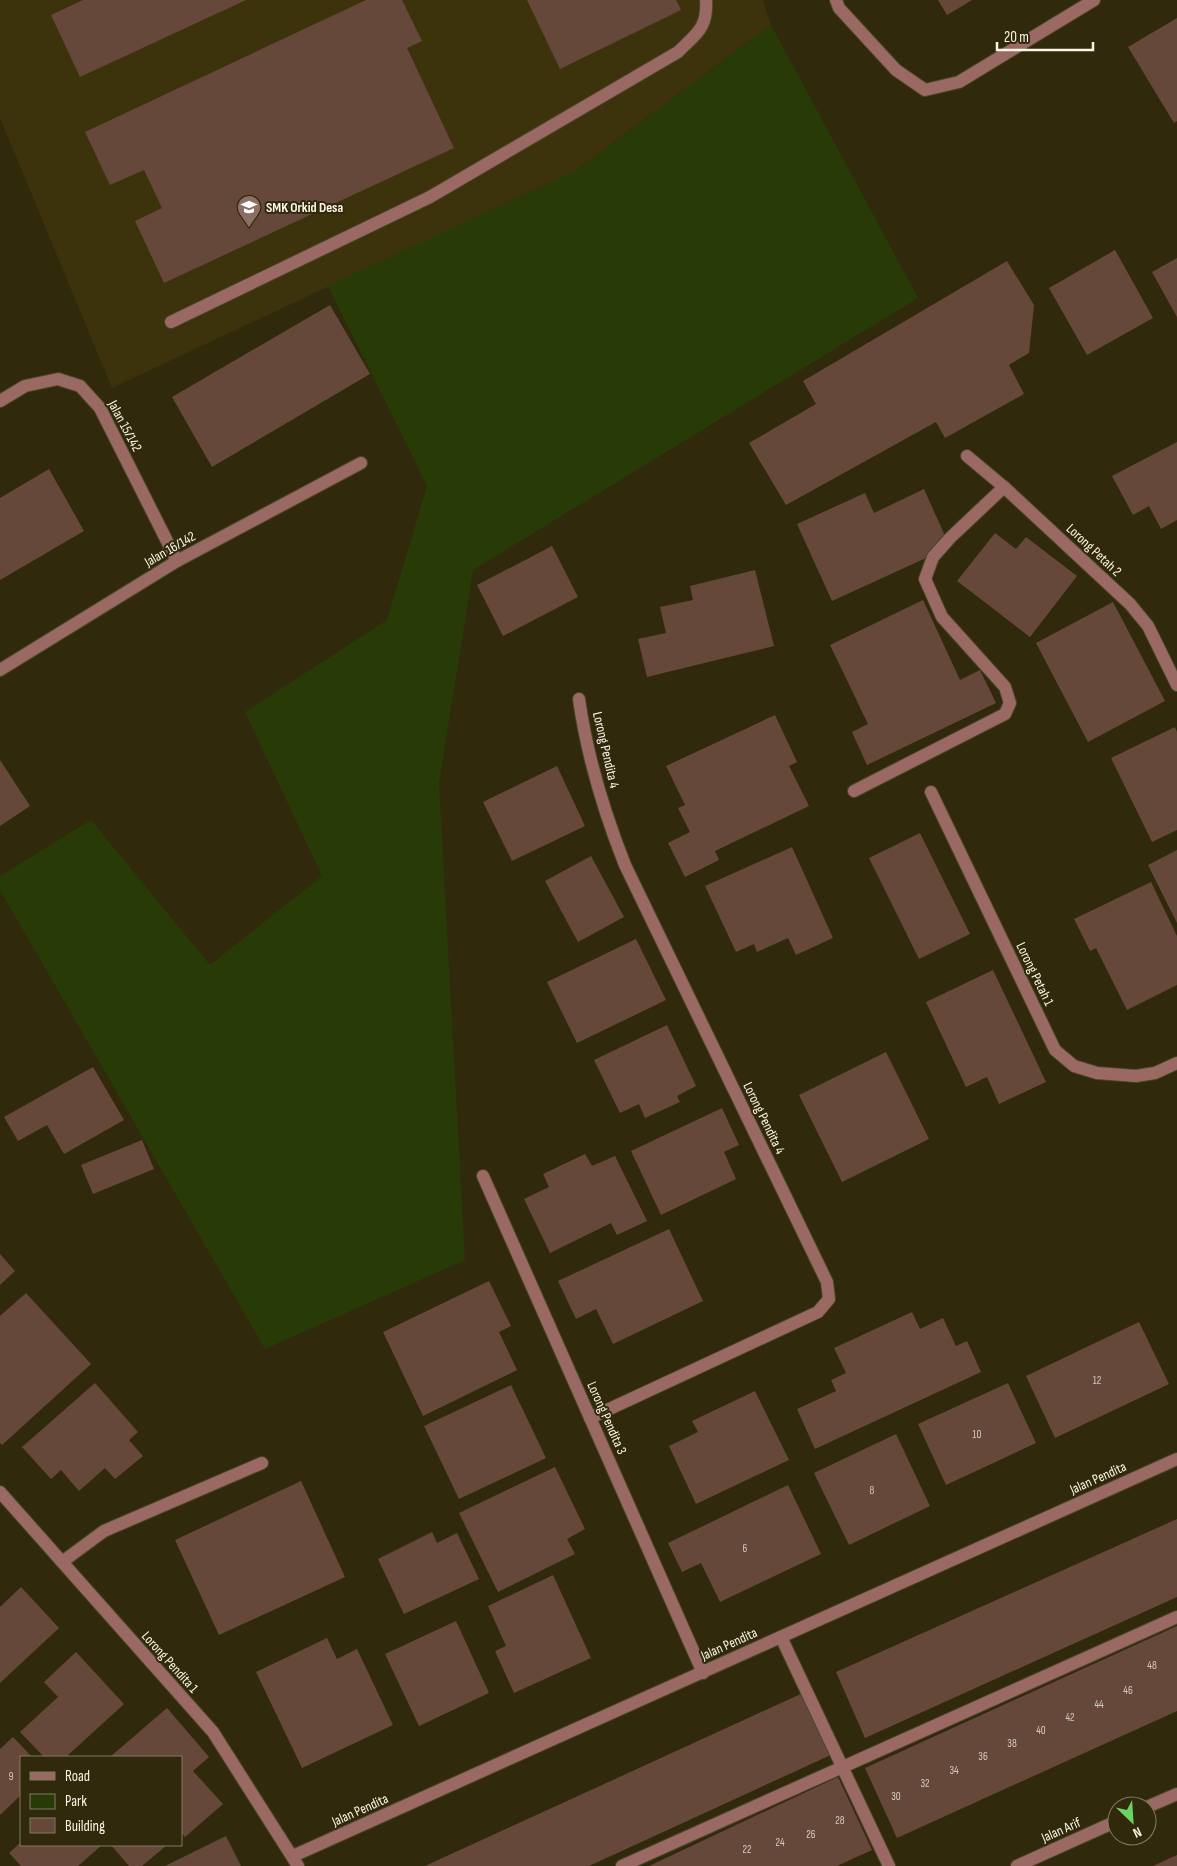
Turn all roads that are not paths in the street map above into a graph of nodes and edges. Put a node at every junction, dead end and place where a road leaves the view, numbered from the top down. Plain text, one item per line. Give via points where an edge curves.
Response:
1 (706, 0) edge
2 (836, 0) edge
3 (1094, 0) edge
4 (171, 322) dead end
5 (0, 400) edge
6 (967, 456) dead end
7 (361, 462) dead end
8 (1004, 488) junction
9 (177, 561) junction
10 (0, 670) edge
11 (1177, 685) edge
12 (579, 699) dead end
13 (854, 790) dead end
14 (931, 792) dead end
15 (1177, 1063) edge
16 (483, 1176) dead end
17 (590, 1418) junction
18 (1177, 1459) edge
19 (262, 1463) dead end
20 (0, 1492) edge
21 (62, 1562) junction
22 (1177, 1617) edge
23 (780, 1637) junction
24 (702, 1672) junction
25 (842, 1766) junction
26 (1177, 1794) edge
27 (1157, 1803) edge
28 (1107, 1826) edge
29 (296, 1861) edge
30 (622, 1866) edge
31 (888, 1866) edge
32 (1017, 1866) edge

1 - 4 street via 707,13 702,28 678,52 430,197
2 - 3 street via 839,8 896,70 925,90 959,82
5 - 9 street, Jalan 15/142 via 25,386 58,379 80,386 100,408
6 - 8 street, Lorong Petah 2
7 - 9 street, Jalan 16/142
8 - 11 street, Lorong Petah 2 via 1130,604 1148,626
8 - 13 street via 933,557 925,580 942,617 1005,687 1010,703 1005,714
9 - 10 street, Jalan 16/142
12 - 17 street, Lorong Pendita 4 via 584,732 609,825 625,865 827,1282 829,1298 818,1312
14 - 15 street, Lorong Petah 1 via 1055,1050 1074,1066 1097,1072 1136,1076 1155,1073
16 - 17 street, Lorong Pendita 3
17 - 24 street, Lorong Pendita 3
18 - 23 street, Jalan Pendita
19 - 21 street via 104,1531
20 - 21 street, Lorong Pendita 1
21 - 29 street, Lorong Pendita 1 via 213,1732
22 - 25 street
23 - 24 street, Jalan Pendita
23 - 25 street
24 - 29 street, Jalan Pendita
25 - 30 street
25 - 31 street
26 - 27 street
28 - 32 street, Jalan Arif

